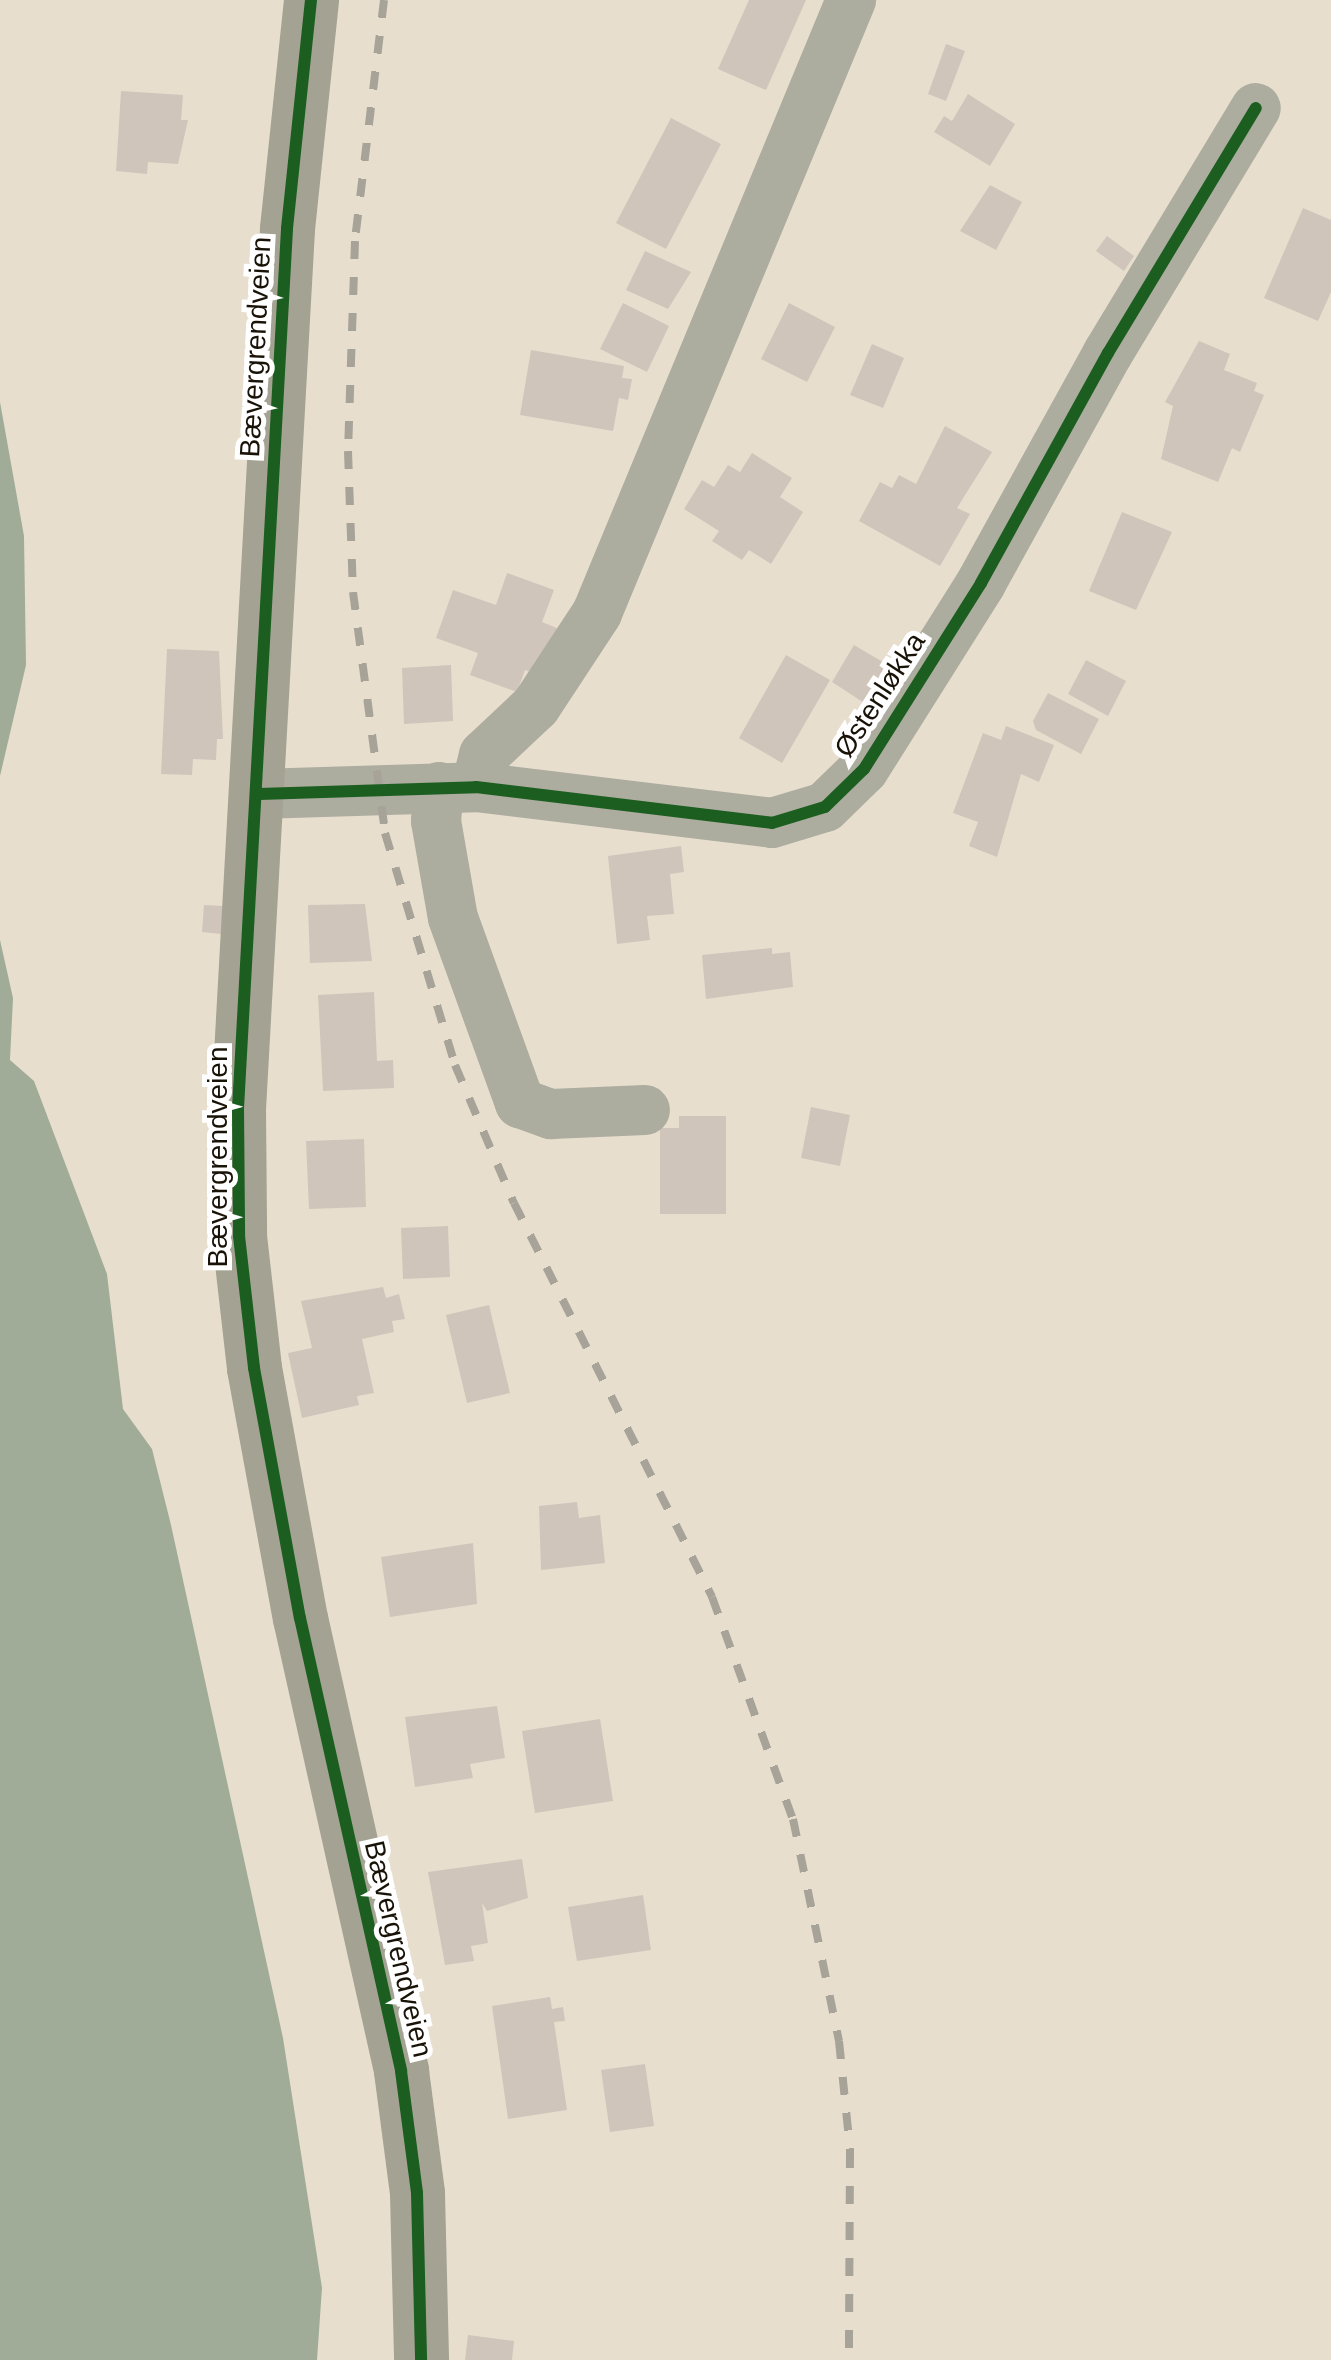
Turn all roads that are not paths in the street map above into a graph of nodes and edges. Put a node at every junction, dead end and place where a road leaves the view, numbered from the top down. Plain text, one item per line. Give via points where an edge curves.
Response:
1 (310, 0) edge
2 (850, 0) edge
3 (1256, 108) dead end
4 (458, 787) junction
5 (259, 794) junction
6 (645, 1110) dead end
7 (421, 2360) edge

1 - 5 main road, Bævergrendveien via 287,229
2 - 4 street via 597,613 536,706
3 - 4 street, Østenløkka via 1108,353 981,583 844,793 804,818 772,823
4 - 5 street, Østenløkka
4 - 6 street via 436,821 453,918 520,1104 551,1114
5 - 7 main road, Bævergrendveien via 238,1109 245,1309 300,1618 400,2071 417,2193

